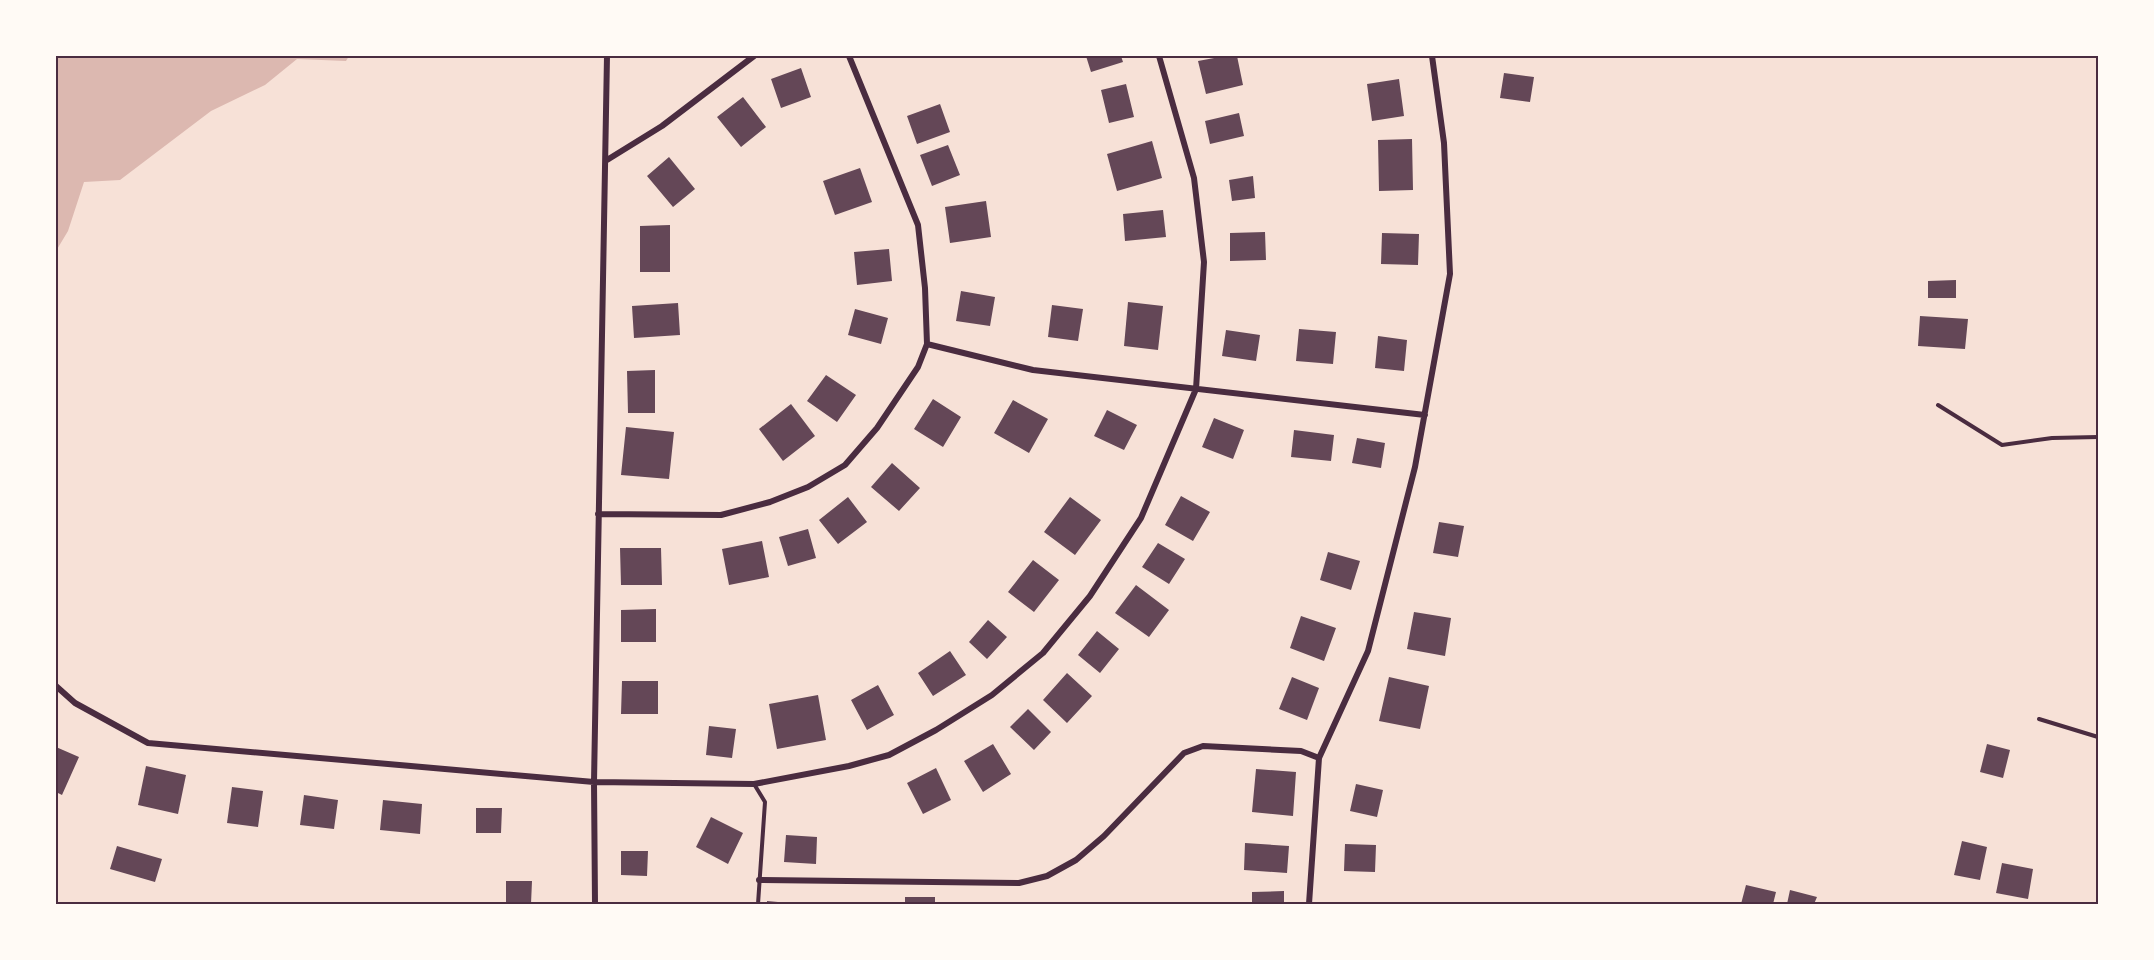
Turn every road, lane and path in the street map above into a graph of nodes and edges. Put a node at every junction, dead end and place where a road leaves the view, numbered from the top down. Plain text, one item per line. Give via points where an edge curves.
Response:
1 (607, 56) edge
2 (754, 56) edge
3 (849, 56) edge
4 (1159, 56) edge
5 (1432, 56) edge
6 (607, 160) junction
7 (927, 344) junction
8 (1196, 389) junction
9 (1938, 405) dead end
10 (1425, 415) junction
11 (2098, 437) edge
12 (598, 514) junction
13 (56, 686) edge
14 (2039, 719) dead end
15 (2098, 737) edge
16 (1319, 758) junction
17 (594, 782) junction
18 (754, 784) junction
19 (759, 880) junction
20 (595, 904) edge
21 (758, 904) edge
22 (1309, 904) edge

1 - 6 street
2 - 6 street via 662,126
3 - 7 street via 918,225
4 - 8 street via 1194,178 1204,262
5 - 10 street via 1444,142 1450,274
6 - 12 street
7 - 8 street via 1032,370
7 - 12 street via 918,367 877,428 845,465 808,487 721,515
8 - 10 street
8 - 18 street via 1141,518 1090,596 1043,653 992,695 890,755
9 - 11 lane via 2002,445
10 - 16 street via 1368,651
12 - 17 street
13 - 17 street via 75,703 148,743
14 - 15 lane
16 - 19 street via 1301,751 1203,746 1184,753 1076,860 1047,876 1019,883
16 - 22 street
17 - 18 street
17 - 20 street
18 - 19 lane via 765,802
19 - 21 lane

